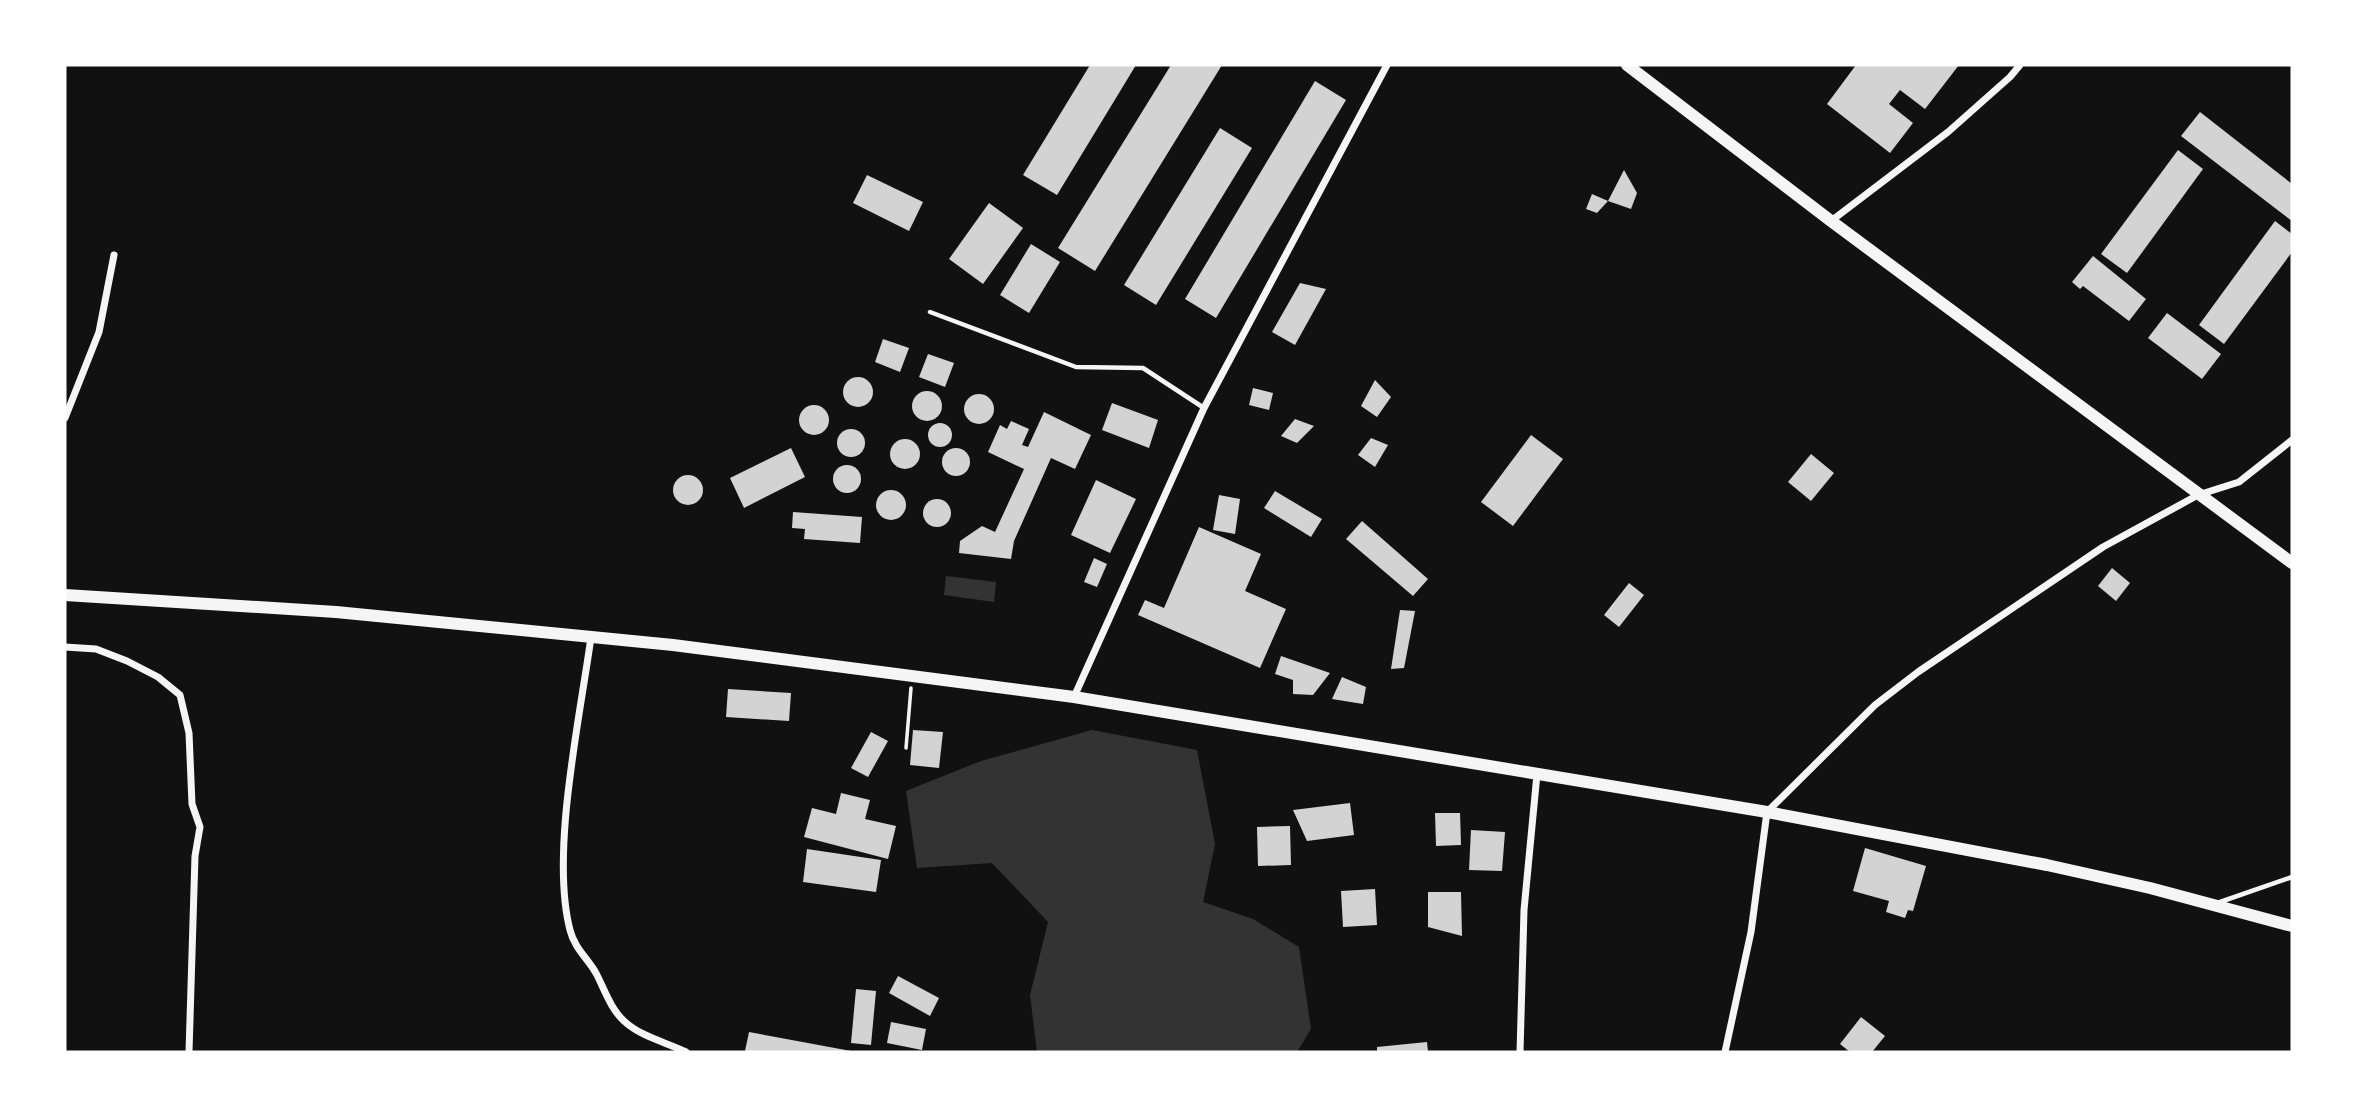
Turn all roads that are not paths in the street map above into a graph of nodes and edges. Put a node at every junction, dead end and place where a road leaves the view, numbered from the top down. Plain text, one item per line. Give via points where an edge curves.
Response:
1 (1387, 65) edge
2 (1627, 65) edge
3 (2020, 65) edge
4 (1831, 221) junction
5 (114, 256) dead end
6 (930, 312) dead end
7 (1204, 408) junction
8 (65, 418) edge
9 (2292, 440) edge
10 (2198, 495) junction
11 (2292, 563) edge
12 (65, 595) edge
13 (591, 637) junction
14 (65, 647) edge
15 (1074, 697) junction
16 (1537, 772) junction
17 (1767, 812) junction
18 (2292, 877) edge
19 (2213, 905) junction
20 (2292, 926) edge
21 (189, 1052) edge
22 (686, 1052) edge
23 (1520, 1052) edge
24 (1725, 1052) edge

1 - 7 street
2 - 4 main road
3 - 4 street via 1948,132
4 - 10 main road
5 - 8 street via 99,332
6 - 7 lane via 1076,367 1143,368
7 - 15 street
9 - 10 street via 2239,482
10 - 11 main road
10 - 17 street via 2103,547 1917,672 1875,705
12 - 13 main road via 336,612
13 - 15 main road
13 - 22 street via 565,839 570,932 622,1019 636,1031
14 - 21 street via 96,649 127,661 180,695 189,733 192,804 200,827 195,856
15 - 16 main road
16 - 17 main road
16 - 23 street via 1524,910
17 - 19 main road via 2047,865
17 - 24 street via 1751,932
18 - 19 lane
19 - 20 main road

